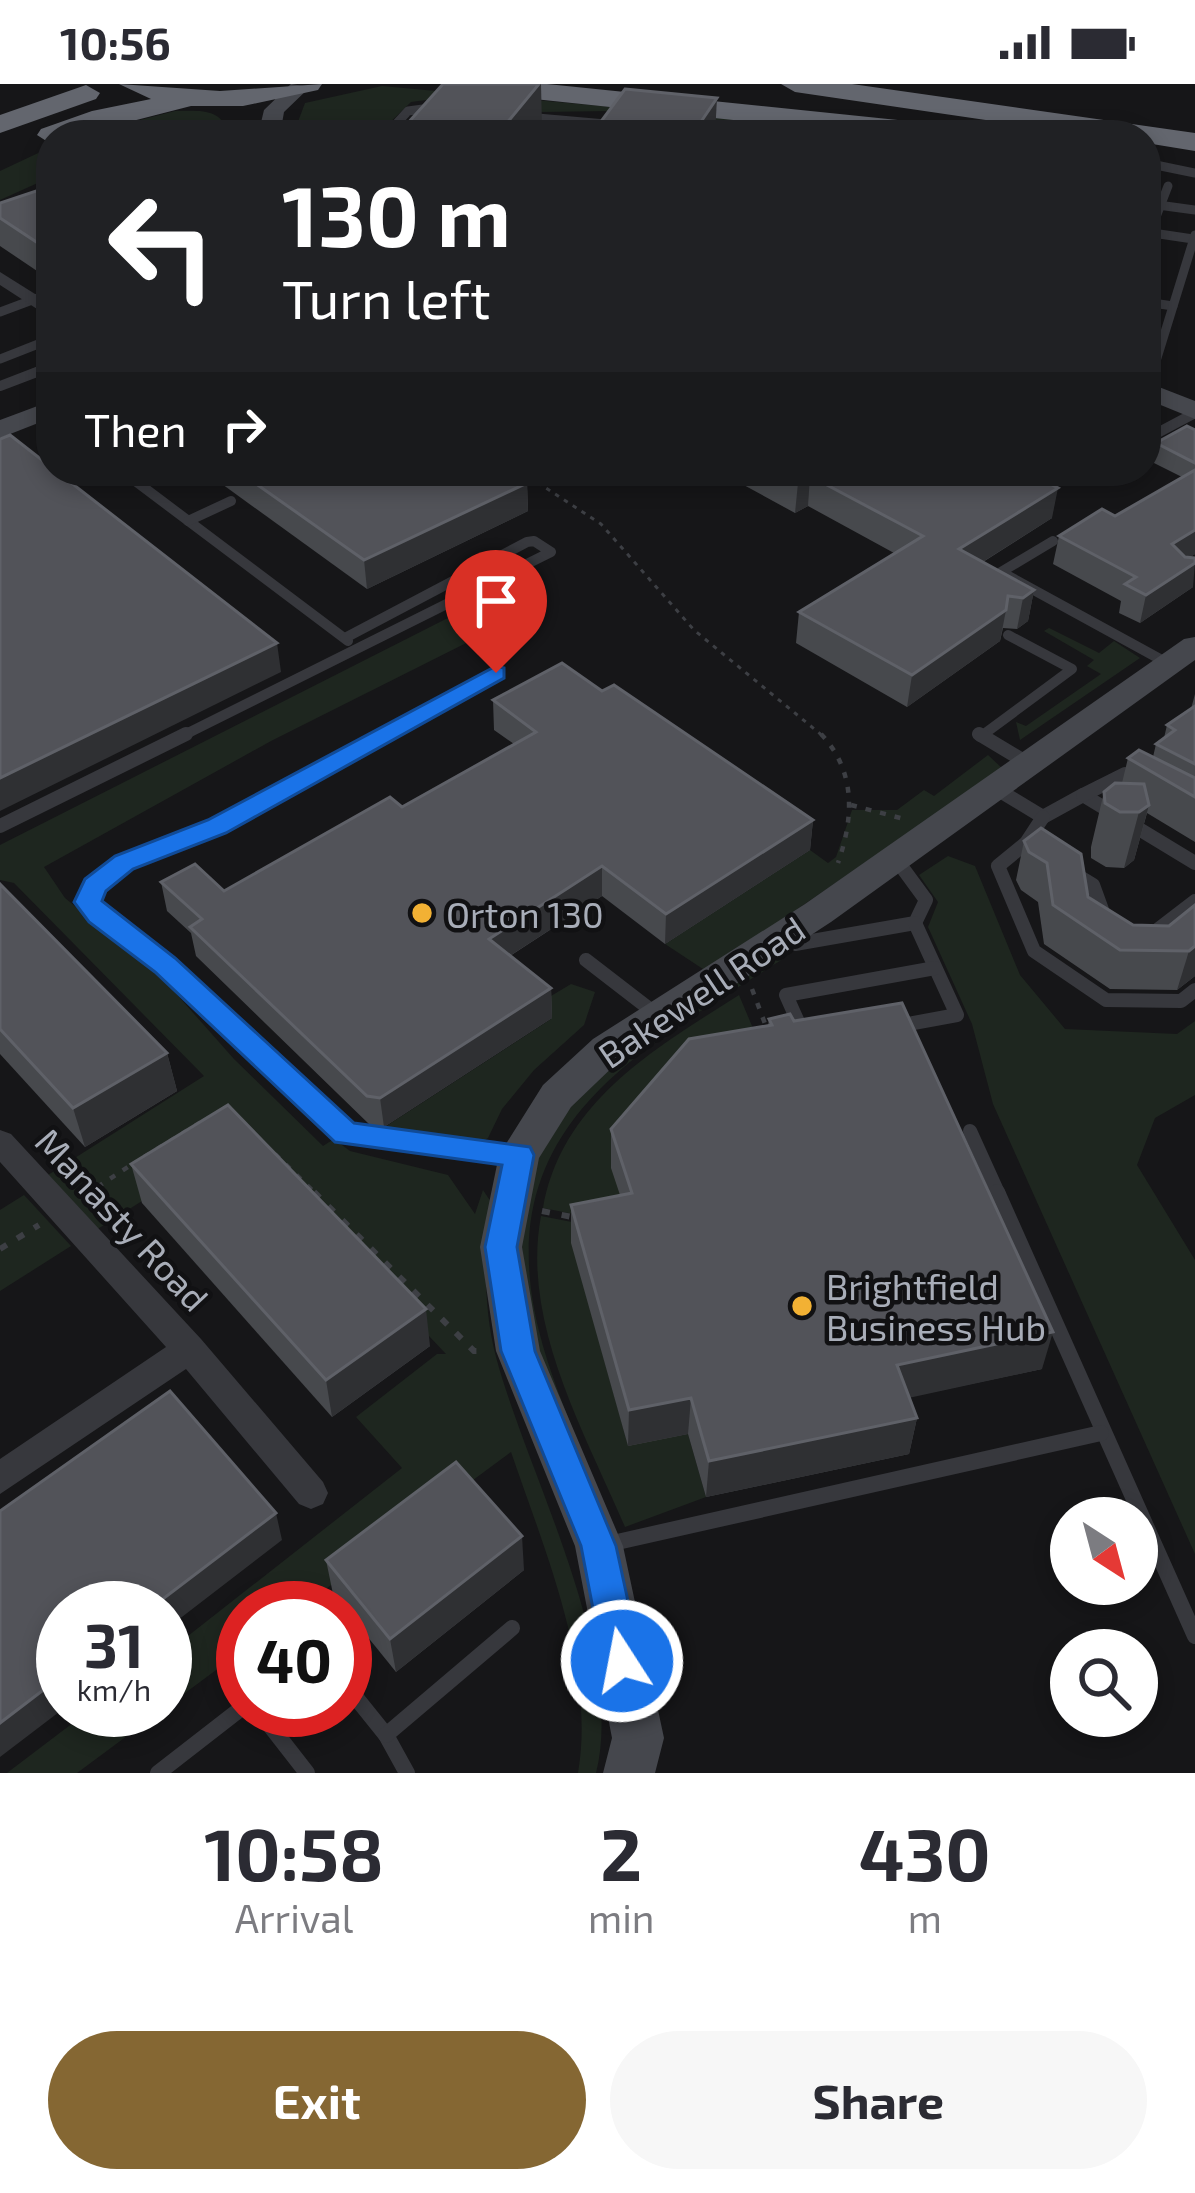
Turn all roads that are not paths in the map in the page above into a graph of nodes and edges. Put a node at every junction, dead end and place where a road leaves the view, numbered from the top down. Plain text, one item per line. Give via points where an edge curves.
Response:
1 (80, 84) edge
2 (100, 84) edge
3 (133, 84) edge
4 (469, 84) edge
5 (649, 84) edge
6 (795, 84) edge
7 (864, 84) edge
8 (304, 86) edge
9 (209, 98) junction
10 (511, 115) edge
11 (97, 120) edge
12 (259, 120) edge
13 (272, 120) edge
14 (401, 120) edge
15 (439, 120) edge
16 (567, 120) edge
17 (813, 120) edge
18 (886, 120) edge
19 (1046, 120) edge
20 (1053, 120) edge
21 (12, 121) edge
22 (1161, 137) edge
23 (36, 142) edge
24 (1195, 142) edge
25 (17, 151) dead end
26 (1161, 164) edge
27 (1195, 170) edge
28 (1168, 185) dead end
29 (1161, 201) edge
30 (1161, 205) edge
31 (1195, 210) edge
32 (1161, 236) edge
33 (1194, 237) edge
34 (3, 282) edge
35 (36, 297) edge
36 (36, 304) edge
37 (1161, 304) edge
38 (1173, 306) junction
39 (0, 312) edge
40 (36, 345) edge
41 (1161, 345) edge
42 (3, 358) edge
43 (36, 373) edge
44 (31, 375) junction
45 (0, 386) edge
46 (1161, 397) edge
47 (1195, 412) edge
48 (36, 417) edge
49 (0, 430) edge
50 (1161, 431) edge
51 (142, 486) edge
52 (231, 501) dead end
53 (188, 521) junction
54 (1053, 541) dead end
55 (1008, 635) dead end
56 (351, 643) junction
57 (1188, 651) edge
58 (496, 673) dead end
59 (1029, 764) junction
60 (1145, 780) edge
61 (995, 788) junction
62 (1083, 795) junction
63 (1042, 817) junction
64 (0, 826) edge
65 (1027, 843) junction
66 (1043, 854) edge
67 (896, 859) junction
68 (1195, 863) edge
69 (1060, 864) edge
70 (1195, 901) edge
71 (915, 922) junction
72 (1109, 928) edge
73 (776, 940) junction
74 (1126, 940) edge
75 (586, 959) dead end
76 (935, 968) junction
77 (1195, 990) edge
78 (656, 1014) junction
79 (872, 1030) edge
80 (829, 1038) edge
81 (970, 1131) dead end
82 (0, 1142) edge
83 (519, 1155) junction
84 (190, 1349) junction
85 (1101, 1433) junction
86 (0, 1478) edge
87 (311, 1493) dead end
88 (598, 1546) junction
89 (512, 1628) dead end
90 (1195, 1636) edge
91 (372, 1718) edge
92 (216, 1728) edge
93 (386, 1735) junction
94 (279, 1737) edge
95 (158, 1773) edge
96 (307, 1773) edge
97 (407, 1773) edge
98 (629, 1773) edge

1 - 21 highway
2 - 21 highway
3 - 9 highway
4 - 17 highway
5 - 18 highway
6 - 19 highway
7 - 20 highway
8 - 9 highway
8 - 13 street
9 - 11 highway
9 - 12 street via 244,105
10 - 16 lane
14 - 15 lane via 413,108 449,108
22 - 24 highway
23 - 25 highway
26 - 27 highway
28 - 29 lane
30 - 31 lane
32 - 33 lane
33 - 38 lane
34 - 35 street
36 - 39 lane
37 - 38 lane
38 - 41 lane
40 - 42 lane
42 - 44 lane
43 - 44 lane
44 - 45 lane
46 - 47 street
47 - 50 lane
48 - 49 street
51 - 53 lane
52 - 53 lane
53 - 56 lane
54 - 57 lane via 1001,572
55 - 59 lane via 1072,669 977,735
56 - 56 lane via 526,542 551,552
56 - 64 lane
57 - 59 street, Bakewell Road
58 - 83 lane via 217,826 124,862 88,902 346,1134
59 - 61 street, Bakewell Road
60 - 62 lane via 1126,774
61 - 63 lane
61 - 67 street, Bakewell Road
62 - 63 lane
62 - 68 lane
63 - 65 lane
65 - 66 lane
65 - 77 lane via 998,866 1034,951 1106,1000 1181,1001
67 - 71 lane via 926,900
67 - 73 street, Bakewell Road
69 - 72 lane via 1093,885
70 - 74 lane via 1148,938
71 - 73 lane via 795,944
71 - 76 lane
73 - 78 street, Bakewell Road
75 - 78 lane
76 - 79 lane via 957,1015
76 - 80 lane via 786,995 807,1042
78 - 83 street, Bakewell Road via 557,1096
81 - 85 lane
82 - 84 street, Manasty Road
83 - 88 street, Bakewell Road via 501,1247 518,1351
84 - 86 street, Manasty Road
84 - 87 street, Manasty Road
85 - 88 lane
85 - 90 lane
88 - 98 street, Bakewell Road via 638,1738
89 - 93 lane
91 - 93 lane
92 - 95 lane
93 - 97 lane
94 - 96 lane

